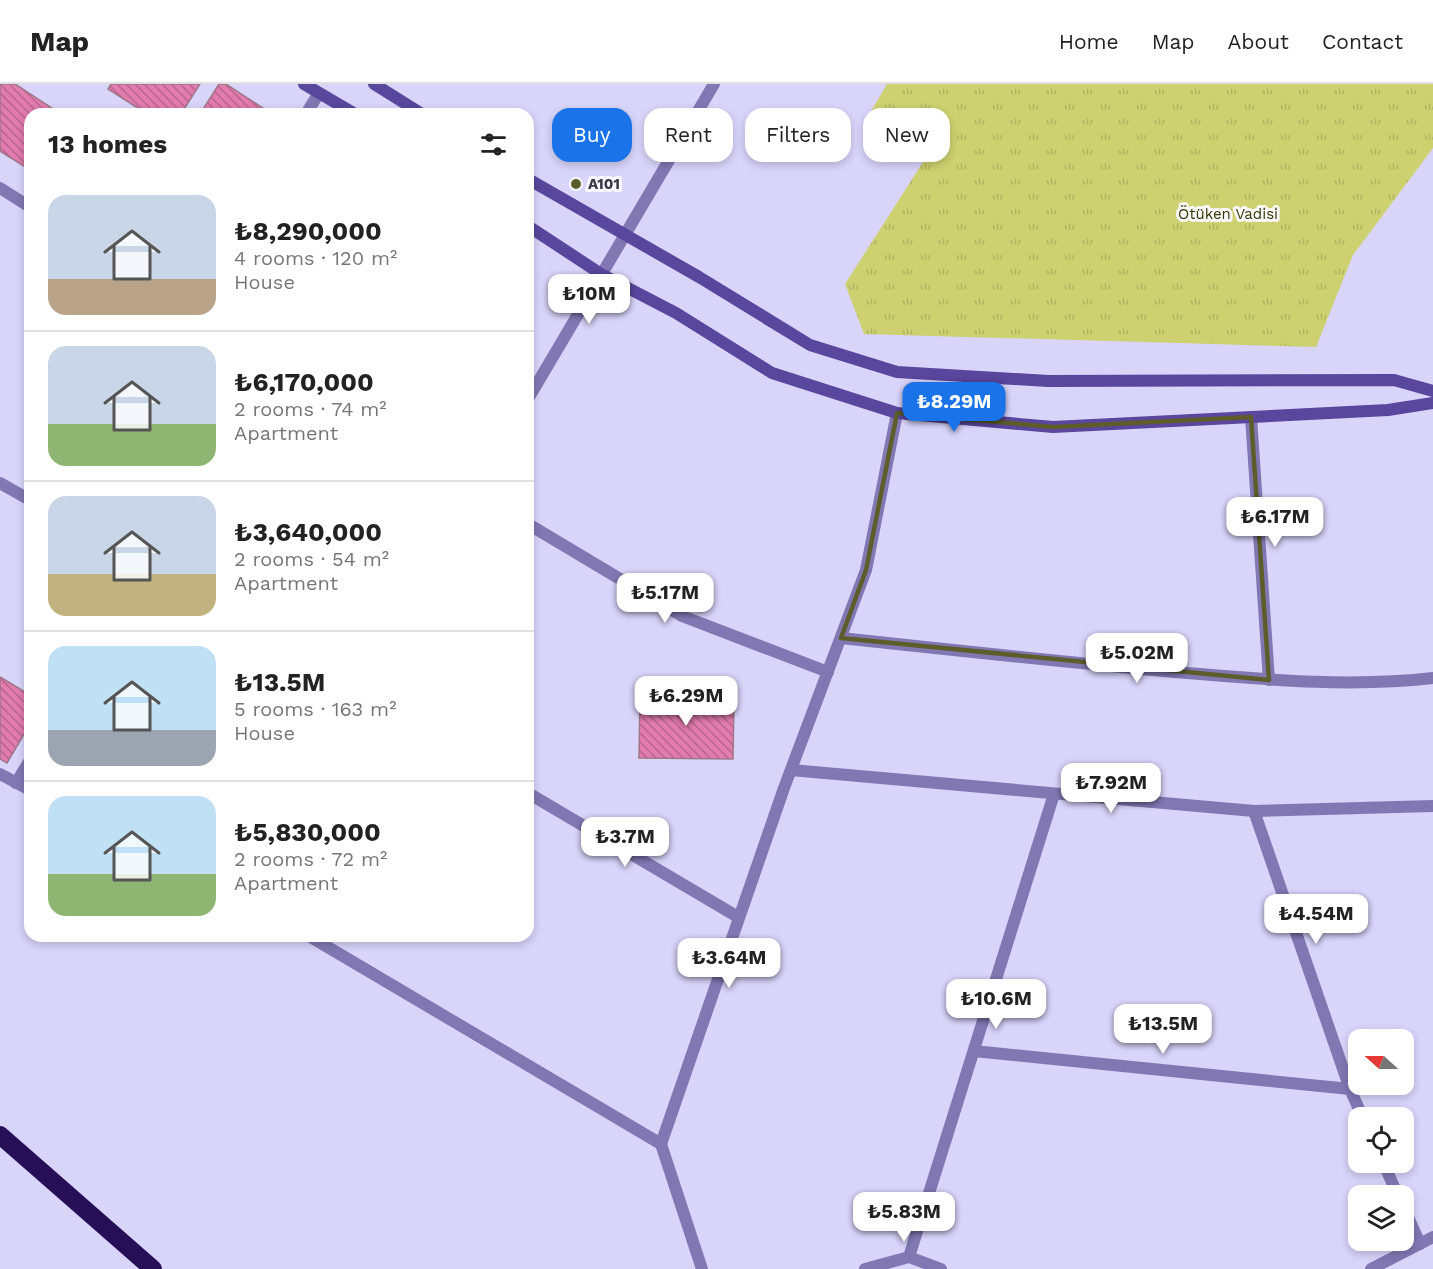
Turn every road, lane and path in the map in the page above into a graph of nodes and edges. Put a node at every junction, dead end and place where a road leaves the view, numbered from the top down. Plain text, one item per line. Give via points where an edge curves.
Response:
1 (304, 84) edge
2 (374, 84) edge
3 (714, 84) edge
4 (319, 93) junction
5 (310, 108) edge
6 (345, 108) edge
7 (413, 108) edge
8 (534, 183) edge
9 (0, 188) edge
10 (24, 203) edge
11 (534, 230) edge
12 (623, 235) junction
13 (601, 274) junction
14 (534, 389) edge
15 (1433, 391) edge
16 (1433, 403) edge
17 (897, 413) junction
18 (1251, 417) junction
19 (0, 483) edge
20 (24, 497) edge
21 (534, 528) edge
22 (841, 638) junction
23 (828, 672) junction
24 (1433, 678) edge
25 (1269, 680) junction
26 (24, 770) edge
27 (791, 770) junction
28 (0, 774) edge
29 (16, 783) junction
30 (24, 787) edge
31 (1054, 794) junction
32 (534, 797) edge
33 (1433, 806) edge
34 (1254, 812) junction
35 (738, 917) junction
36 (319, 942) edge
37 (974, 1051) junction
38 (1348, 1083) edge
39 (1348, 1089) edge
40 (0, 1135) edge
41 (661, 1144) junction
42 (1414, 1230) edge
43 (1433, 1237) edge
44 (1420, 1244) junction
45 (909, 1257) junction
46 (153, 1269) edge
47 (702, 1269) edge
48 (865, 1269) edge
49 (941, 1269) edge
50 (1371, 1269) edge

1 - 4 street
2 - 7 street
3 - 12 street
4 - 5 street
4 - 6 street
8 - 12 street
9 - 10 street
11 - 13 street
12 - 13 street
12 - 15 street via 810,345 897,372 1048,381 1394,380
13 - 14 street
13 - 17 street via 676,313 772,373
16 - 18 street via 1388,410
17 - 18 street via 1053,427
17 - 22 street via 866,570
18 - 25 street
19 - 20 street
21 - 23 street via 682,616
22 - 23 street
22 - 25 street
23 - 27 street
24 - 25 street via 1405,682
26 - 29 street
27 - 31 street
27 - 35 street
28 - 29 street
29 - 30 street
31 - 34 street
31 - 37 street
32 - 35 street
33 - 34 street
34 - 38 street
35 - 41 street
36 - 41 street
37 - 39 street
37 - 45 street
40 - 46 highway
41 - 47 street
42 - 44 street
43 - 44 street
44 - 50 street
45 - 48 street
45 - 49 street

